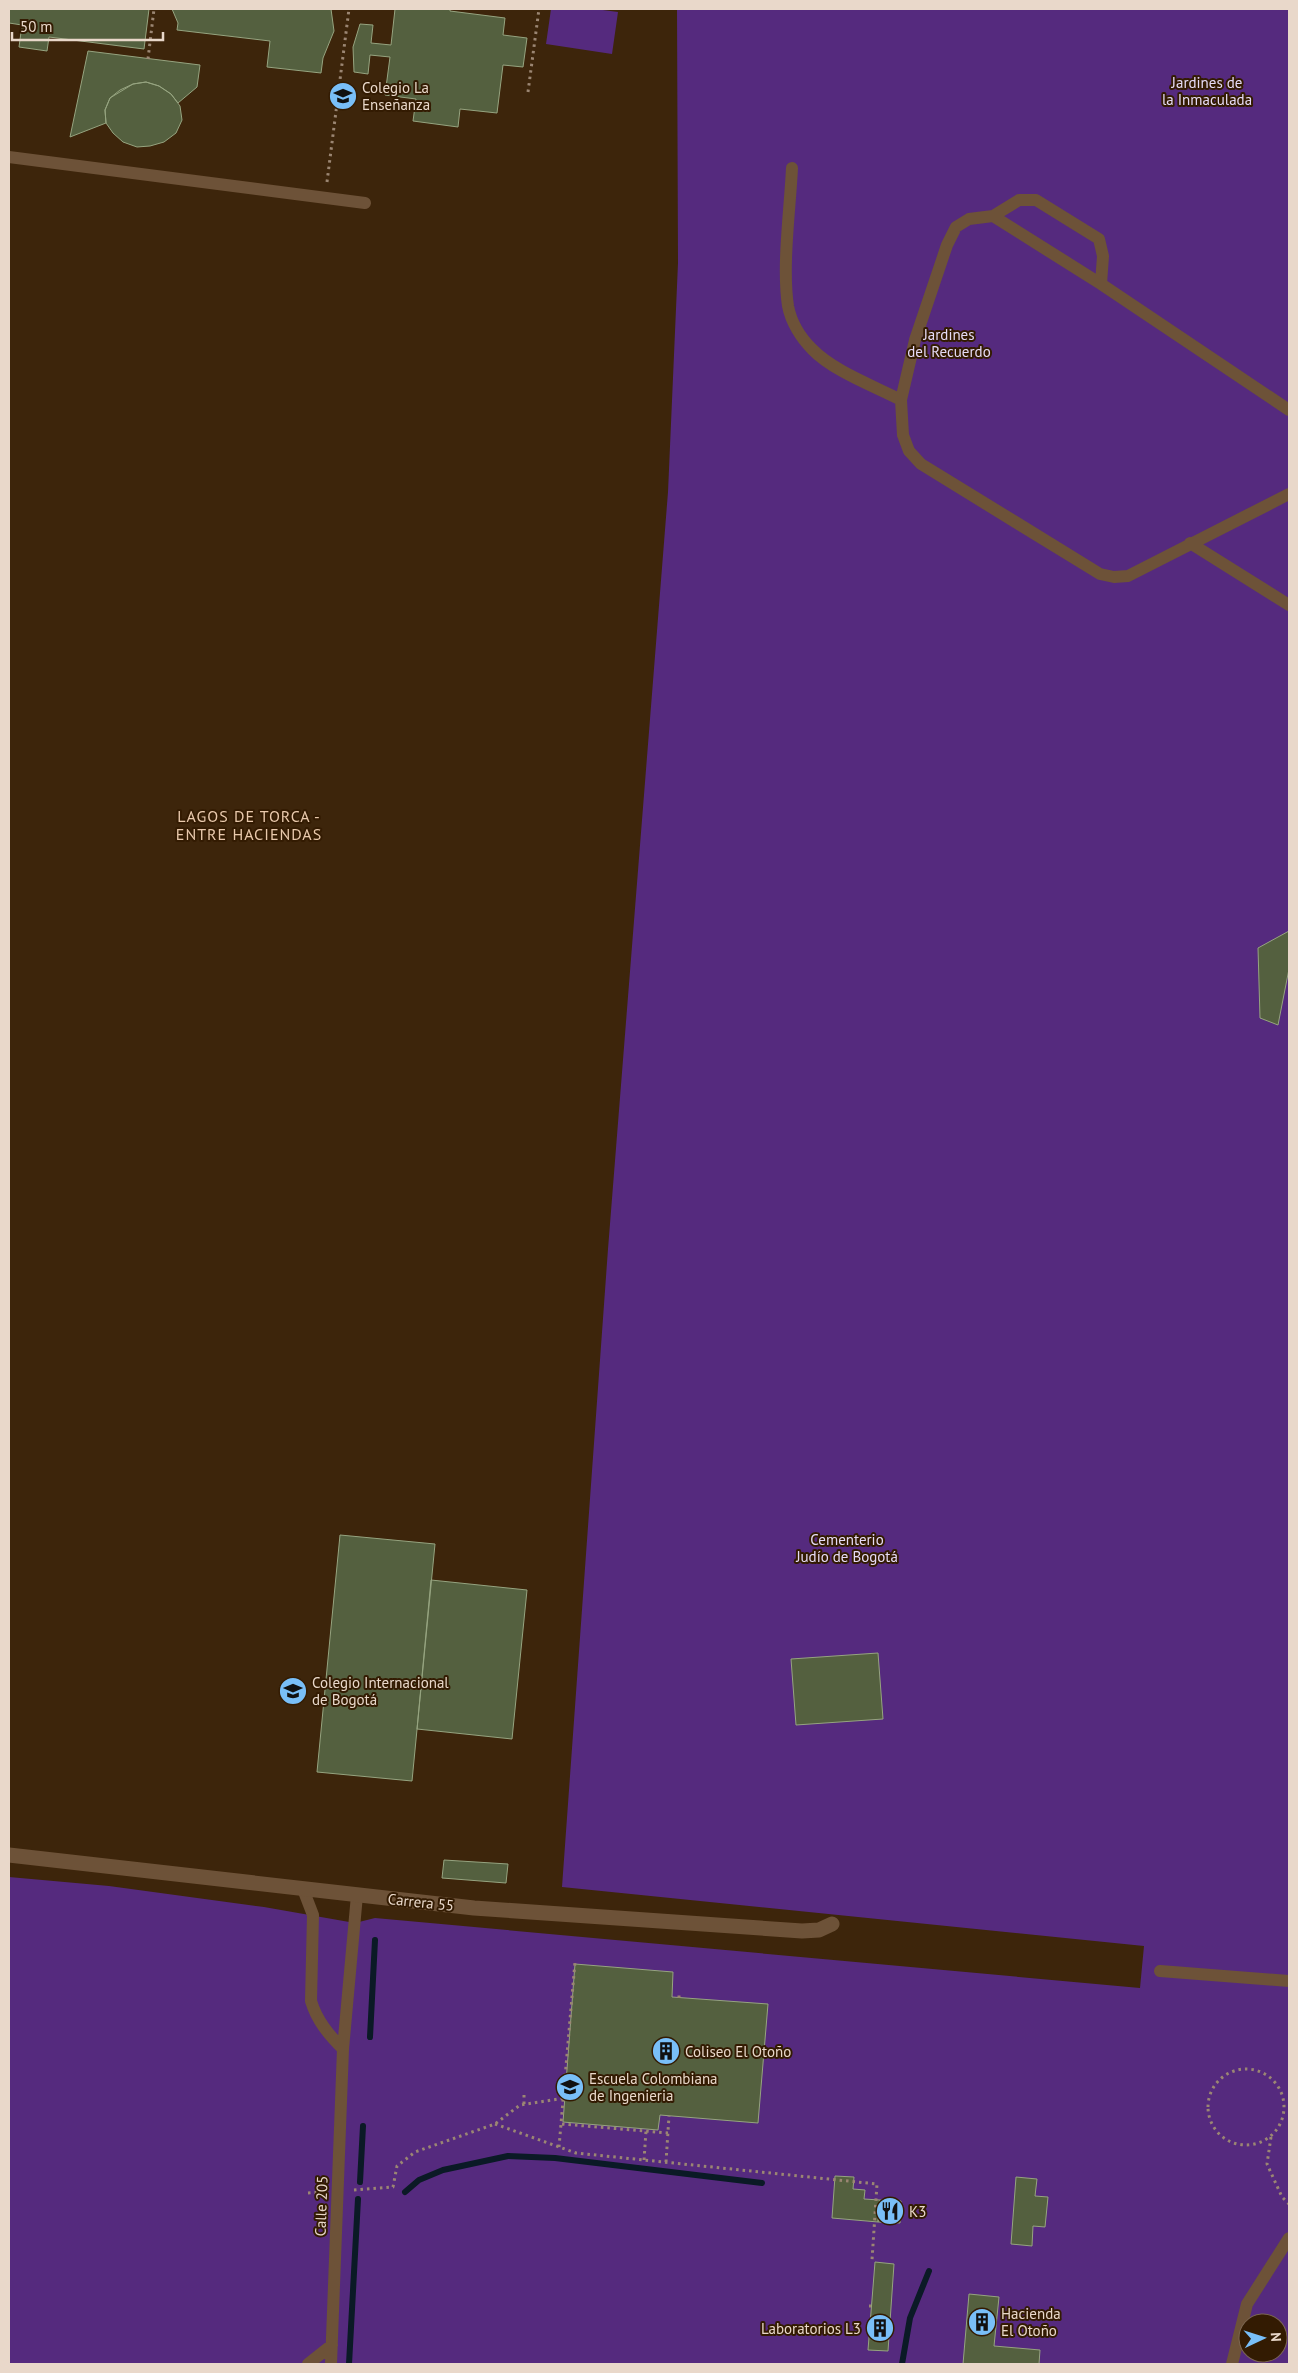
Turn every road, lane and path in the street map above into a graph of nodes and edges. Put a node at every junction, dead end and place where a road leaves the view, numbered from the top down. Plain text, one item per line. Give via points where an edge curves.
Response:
1 (154, 9) edge
2 (349, 9) edge
3 (539, 9) edge
4 (148, 59) dead end
5 (528, 92) dead end
6 (9, 156) edge
7 (792, 168) dead end
8 (325, 198) junction
9 (365, 202) dead end
10 (993, 216) junction
11 (1101, 284) junction
12 (901, 400) junction
13 (1289, 410) edge
14 (1289, 494) edge
15 (1190, 543) junction
16 (1289, 605) edge
17 (9, 1855) edge
18 (302, 1889) junction
19 (357, 1895) junction
20 (832, 1924) dead end
21 (575, 1962) dead end
22 (1160, 1971) dead end
23 (1289, 1981) edge
24 (343, 2049) junction
25 (524, 2091) dead end
26 (564, 2098) junction
27 (524, 2104) junction
28 (669, 2116) dead end
29 (495, 2124) junction
30 (562, 2124) junction
31 (646, 2131) junction
32 (668, 2133) junction
33 (1271, 2137) junction
34 (559, 2147) junction
35 (644, 2160) junction
36 (666, 2162) junction
37 (392, 2187) dead end
38 (1289, 2204) edge
39 (1289, 2238) edge
40 (872, 2260) dead end
41 (332, 2345) junction
42 (308, 2364) edge
43 (331, 2364) edge
44 (1232, 2364) edge

1 - 4 path
2 - 8 path
3 - 5 path
6 - 8 lane
7 - 12 lane via 787,277 788,307 797,331 813,350 834,366
8 - 9 lane
10 - 11 lane
10 - 11 lane via 1019,200 1036,200 1099,239 1104,256
10 - 12 lane via 969,218 956,227 915,340
11 - 13 lane
12 - 15 lane via 902,435 909,451 921,464 1100,574 1128,576
14 - 15 lane
15 - 16 lane
17 - 18 street, Carrera 55
18 - 19 street, Carrera 55
18 - 24 lane via 313,1915 311,2001 315,2013
19 - 20 street, Carrera 55 via 474,1908 802,1931 819,1930
19 - 24 lane, Calle 205
21 - 26 path
22 - 23 lane
24 - 41 lane, Calle 205
25 - 27 path
26 - 27 path
26 - 30 path
27 - 29 path
28 - 32 path
29 - 34 path
29 - 37 path via 415,2152 397,2166
30 - 31 path
30 - 34 path
31 - 32 path
31 - 35 path
32 - 36 path
33 - 33 path via 1284,2116 1282,2092 1266,2074 1242,2069 1230,2072 1212,2090 1208,2103 1214,2128 1228,2141 1247,2146 1260,2144
33 - 38 path via 1267,2164 1282,2197
34 - 35 path via 576,2153
35 - 36 path
36 - 40 path via 877,2184
39 - 44 lane via 1247,2304
41 - 42 lane
41 - 43 lane, Calle 205

